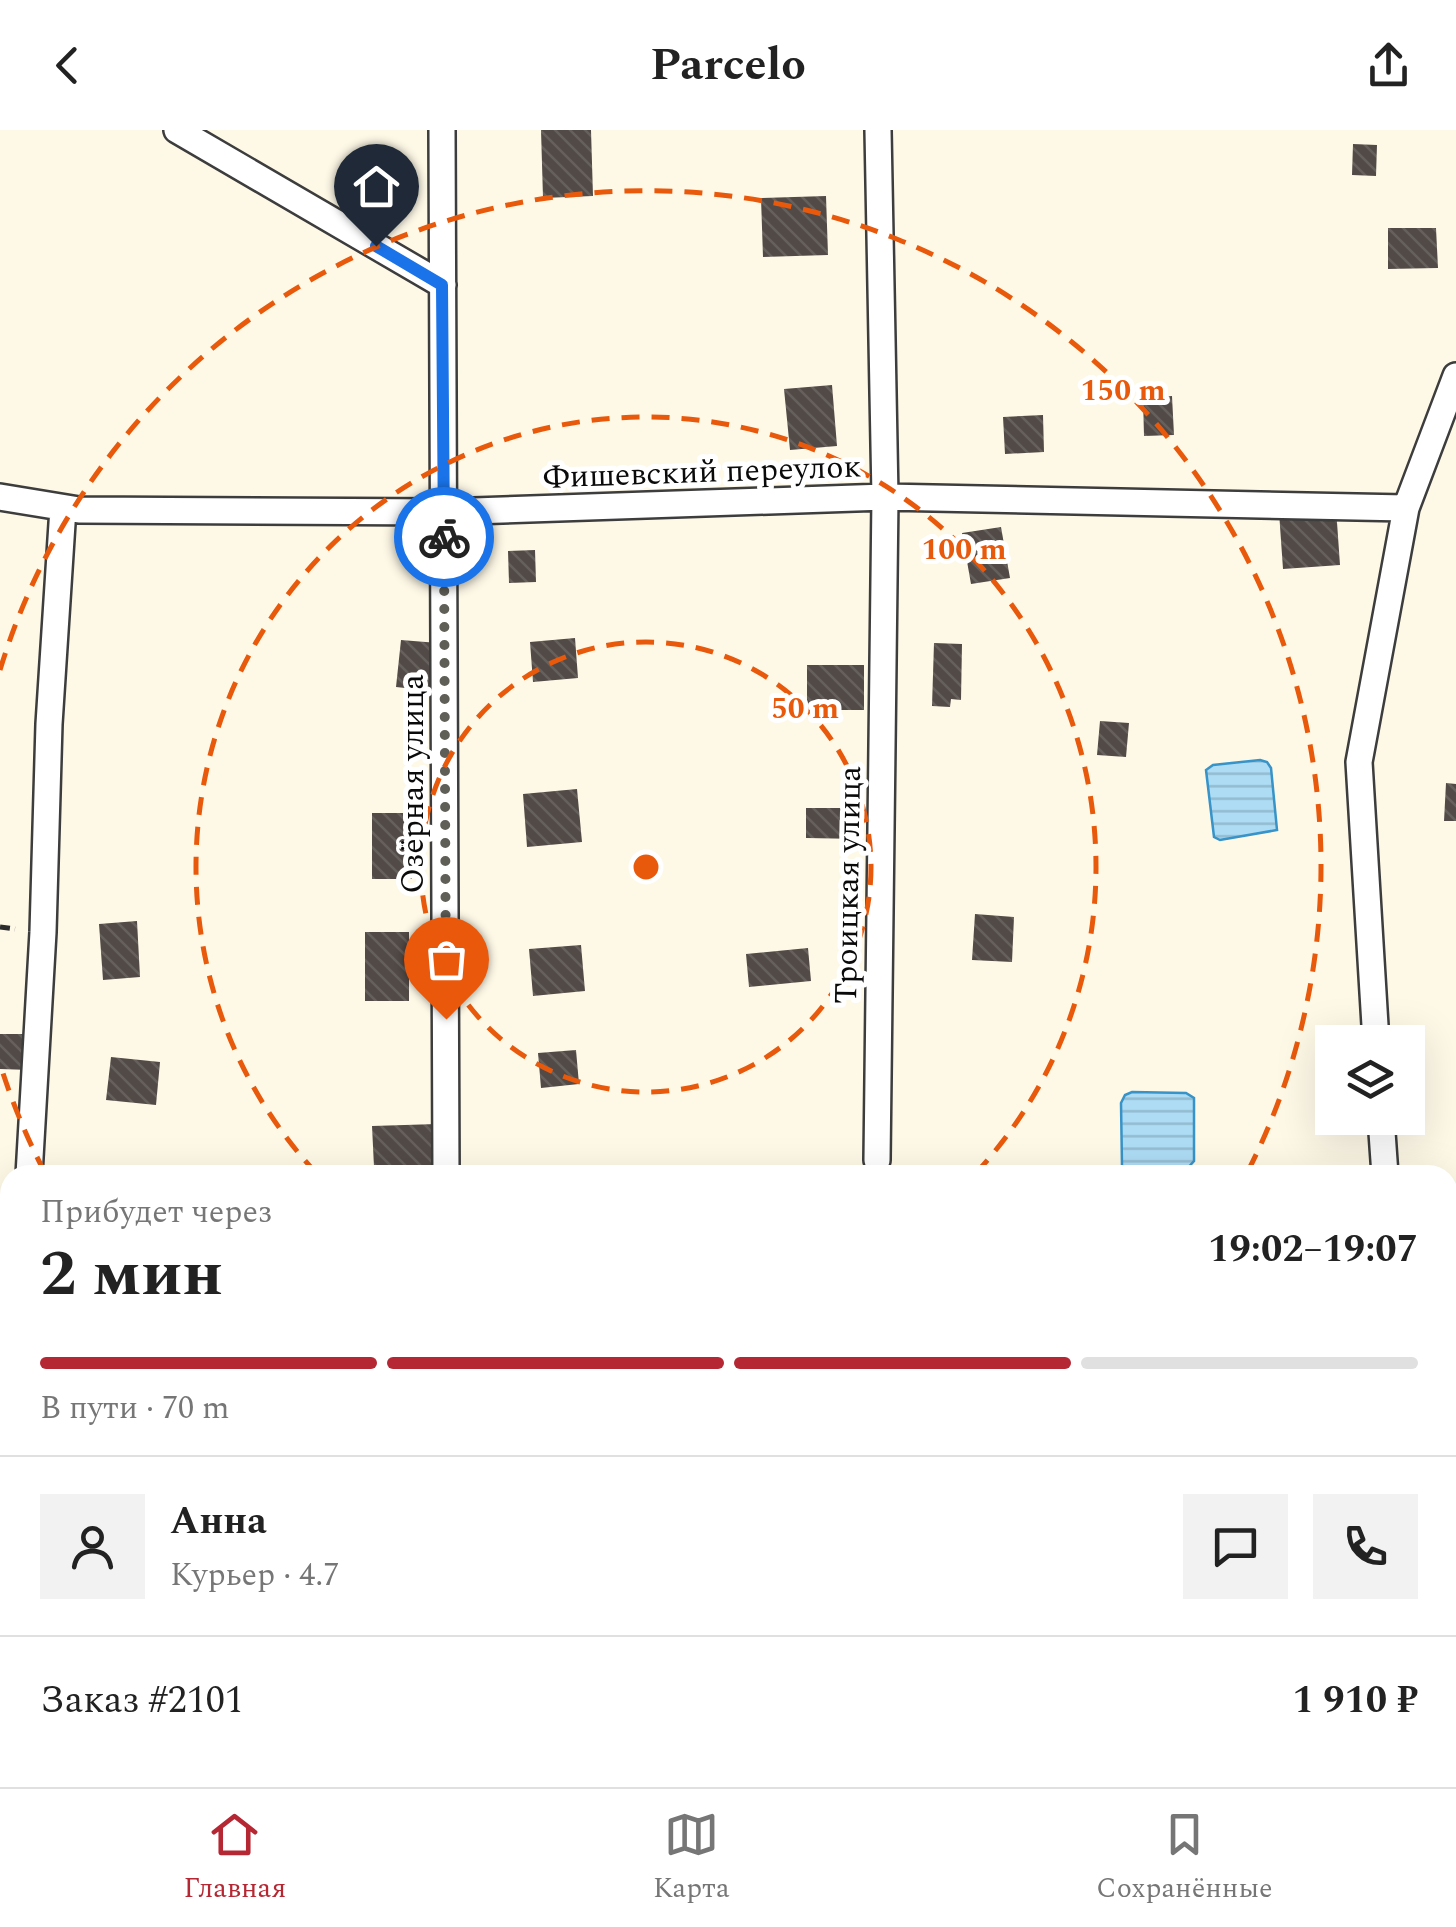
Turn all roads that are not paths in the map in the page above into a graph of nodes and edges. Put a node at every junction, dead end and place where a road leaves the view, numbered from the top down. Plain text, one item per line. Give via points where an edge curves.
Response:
1 (176, 130) edge
2 (442, 130) edge
3 (878, 130) edge
4 (442, 285) junction
5 (1456, 376) edge
6 (0, 497) edge
7 (885, 497) junction
8 (63, 508) junction
9 (1406, 508) junction
10 (444, 512) junction
11 (1375, 1025) edge
12 (1382, 1135) edge
13 (877, 1160) dead end
14 (29, 1165) edge
15 (446, 1165) edge
16 (1384, 1165) edge

1 - 4 street
2 - 4 street, Озёрная улица
3 - 7 street, Троицкая улица
4 - 10 street, Озёрная улица
5 - 9 street
6 - 8 street, Фишевский переулок
7 - 9 street, Фишевский переулок
7 - 10 street, Фишевский переулок
7 - 13 street, Троицкая улица
8 - 10 street, Фишевский переулок
8 - 14 street
9 - 11 street via 1358,762
10 - 15 street, Озёрная улица
12 - 16 street

